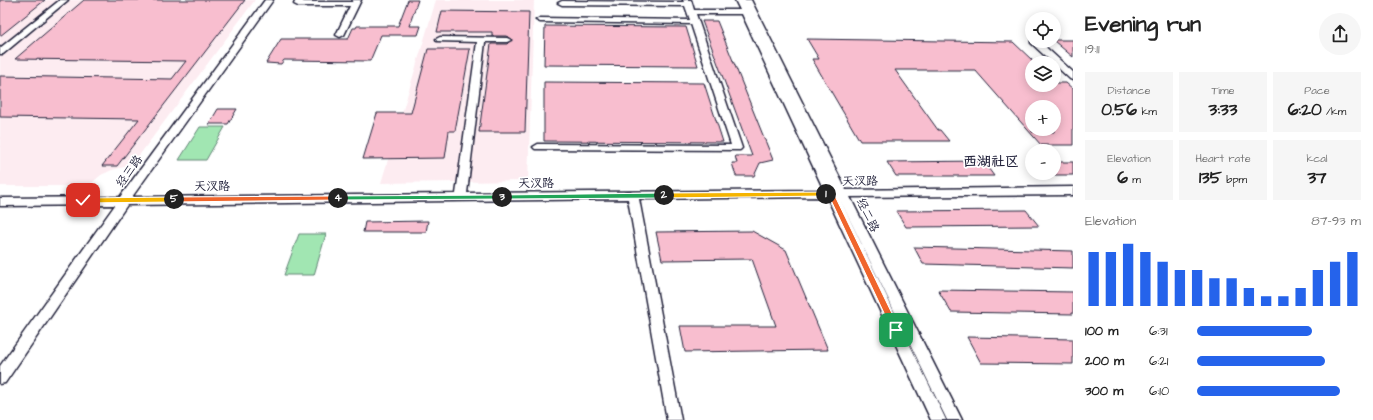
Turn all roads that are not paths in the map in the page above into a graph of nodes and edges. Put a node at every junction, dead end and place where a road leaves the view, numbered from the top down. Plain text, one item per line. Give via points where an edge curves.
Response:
1 (64, 0) edge
2 (269, 0) edge
3 (300, 0) edge
4 (739, 0) edge
5 (747, 0) edge
6 (355, 2) edge
7 (627, 2) edge
8 (562, 4) dead end
9 (689, 5) edge
10 (749, 12) junction
11 (540, 20) dead end
12 (695, 22) junction
13 (340, 35) dead end
14 (440, 39) dead end
15 (481, 40) junction
16 (506, 40) dead end
17 (1042, 48) edge
18 (0, 52) edge
19 (1073, 77) edge
20 (538, 147) dead end
21 (1073, 191) edge
22 (831, 194) junction
23 (843, 194) junction
24 (633, 196) junction
25 (461, 197) junction
26 (124, 200) junction
27 (0, 202) edge
28 (0, 378) edge
29 (674, 420) edge
30 (939, 420) edge
31 (955, 420) edge

1 - 18 street
2 - 26 street, 经三路
3 - 6 street via 298,4
4 - 10 street, 经二路
5 - 10 street, 经二路
6 - 13 street
7 - 8 street
7 - 9 street
9 - 10 street
9 - 12 street
10 - 22 street, 经二路
10 - 23 street, 经二路
11 - 12 street
12 - 20 street via 737,148
14 - 15 street
15 - 16 street
15 - 25 street
17 - 19 street
21 - 23 street, 天汊路
22 - 23 street, 天汊路
22 - 24 street, 天汊路
22 - 30 street, 经二路
23 - 31 street, 经二路
24 - 25 street, 天汊路
24 - 29 street
25 - 26 street, 天汊路
26 - 27 street, 天汊路
26 - 28 street, 经三路

